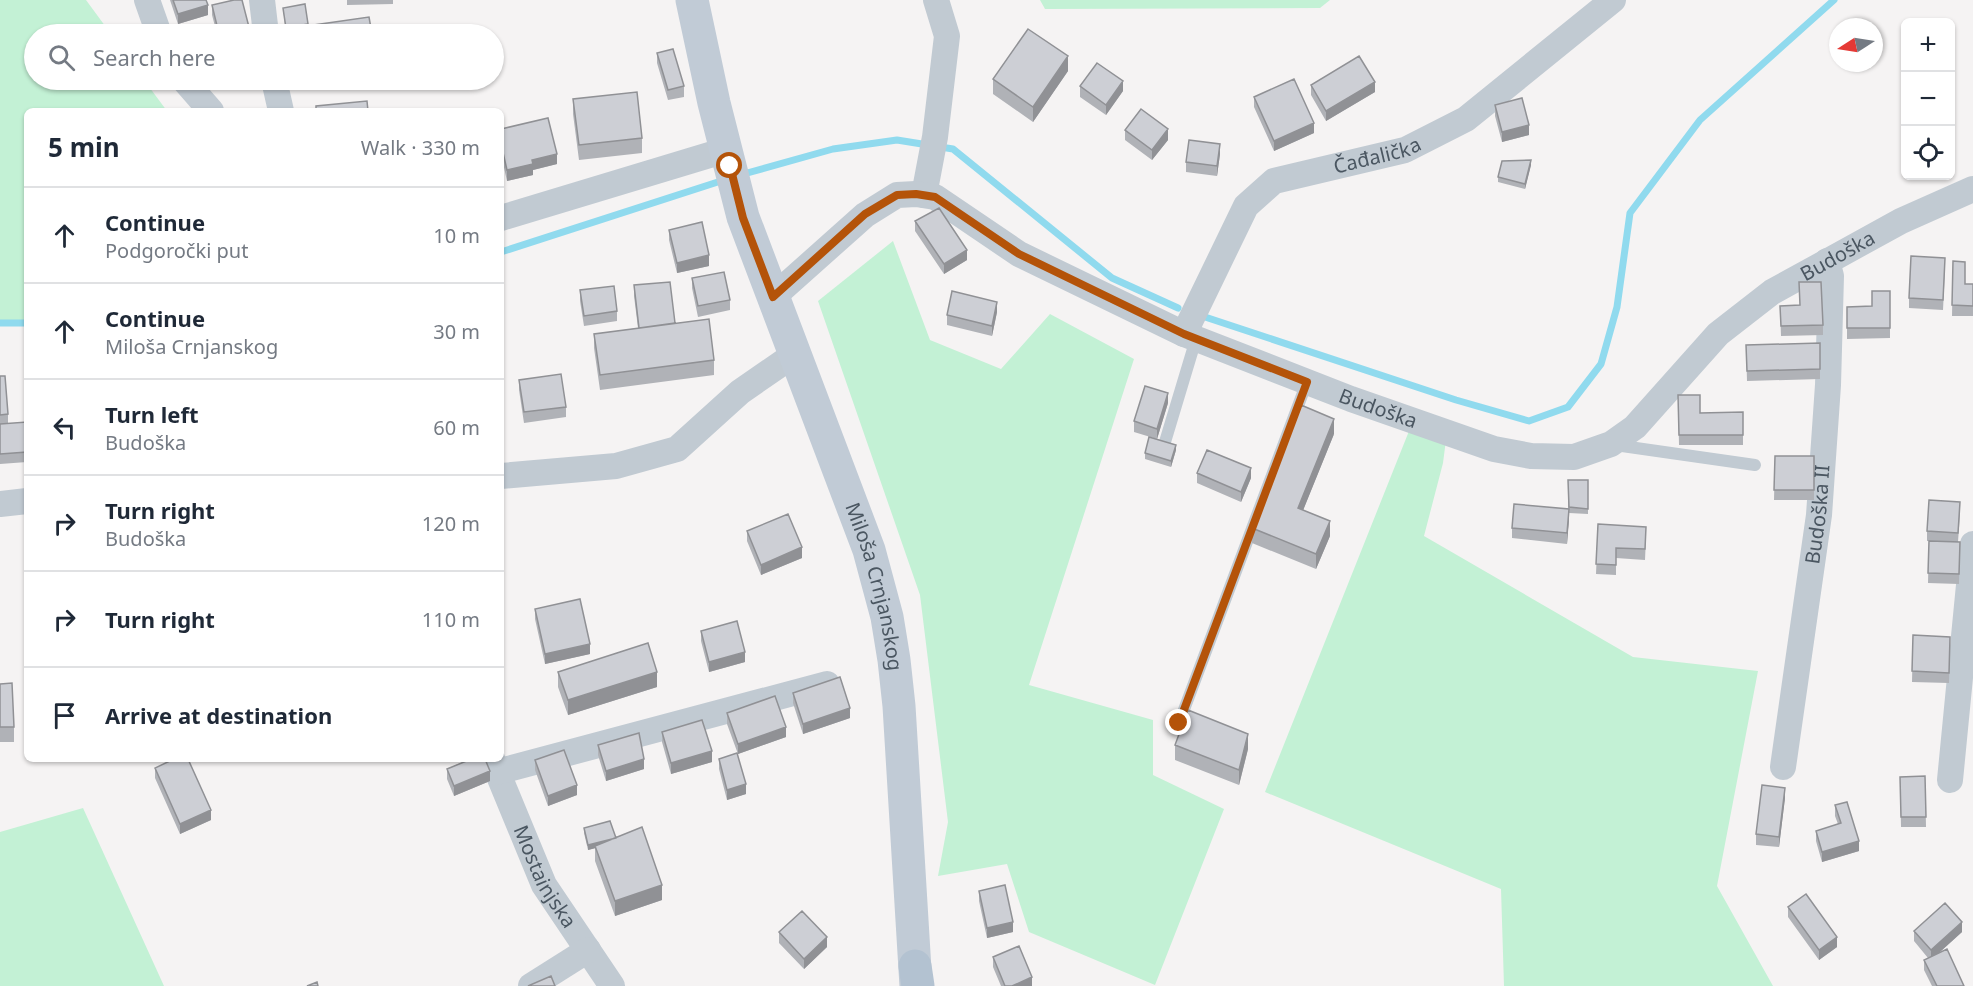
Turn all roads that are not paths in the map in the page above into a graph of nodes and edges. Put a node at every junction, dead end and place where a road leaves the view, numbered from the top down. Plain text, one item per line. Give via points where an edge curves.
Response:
1 (147, 0) edge
2 (261, 0) edge
3 (692, 0) edge
4 (936, 0) edge
5 (1613, 0) edge
6 (155, 24) edge
7 (265, 24) edge
8 (193, 90) edge
9 (276, 90) edge
10 (208, 108) edge
11 (279, 108) edge
12 (728, 158) junction
13 (1973, 189) edge
14 (924, 195) junction
15 (504, 217) edge
16 (1827, 261) junction
17 (773, 297) junction
18 (1190, 336) junction
19 (795, 354) junction
20 (1307, 382) junction
21 (1165, 442) edge
22 (1611, 444) junction
23 (1755, 465) dead end
24 (504, 476) edge
25 (24, 501) edge
26 (0, 504) edge
27 (1973, 544) edge
28 (828, 683) edge
29 (1179, 723) dead end
30 (494, 765) edge
31 (1783, 767) dead end
32 (1950, 780) dead end
33 (588, 950) junction
34 (916, 979) edge
35 (531, 986) edge
36 (612, 986) edge

1 - 6 street
2 - 7 street
3 - 12 main road
4 - 14 street via 947,36
5 - 18 street, Čađalička via 1466,119 1405,150 1274,181 1246,206
8 - 10 street
9 - 11 street
12 - 15 street
12 - 17 main road, Miloša Crnjanskog via 741,208
13 - 16 street, Budoška via 1901,221
14 - 17 street, Budoška via 897,195 865,214
14 - 18 street, Budoška via 935,197 1019,254
16 - 22 street, Budoška via 1772,292 1718,334 1635,427
16 - 31 street, Budoška II via 1831,276 1828,386 1819,515
17 - 19 main road, Miloša Crnjanskog
18 - 20 street, Budoška
18 - 21 lane
19 - 24 street via 740,392 677,449 616,466
19 - 34 main road, Miloša Crnjanskog via 866,542 887,617 899,706
20 - 22 street, Budoška via 1494,449 1531,456 1575,457
20 - 29 lane
22 - 23 lane
25 - 26 street
27 - 32 street
28 - 30 street
30 - 33 street, Mostainjska via 544,885
33 - 35 street
33 - 36 street, Mostainjska

